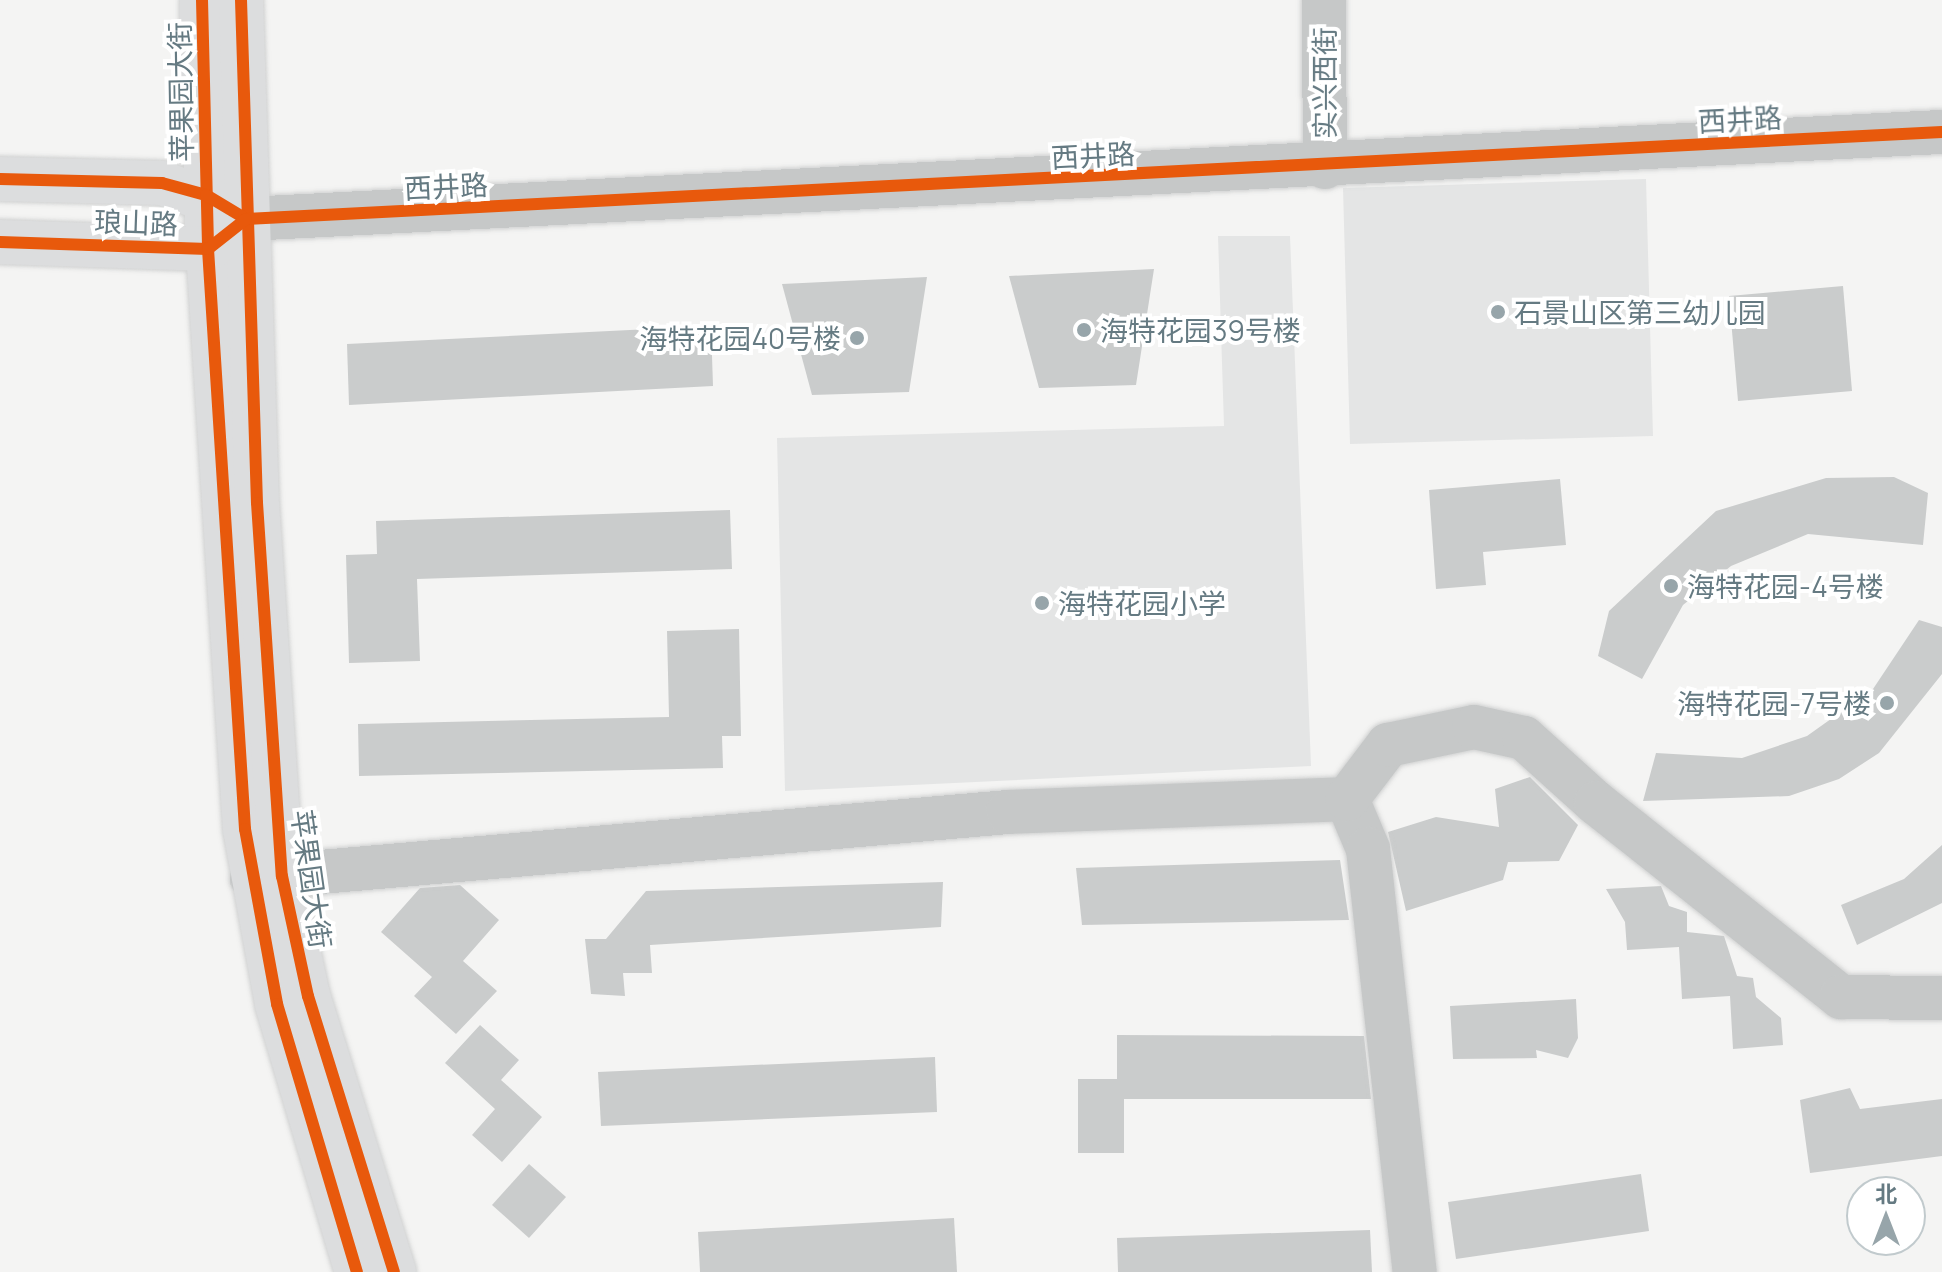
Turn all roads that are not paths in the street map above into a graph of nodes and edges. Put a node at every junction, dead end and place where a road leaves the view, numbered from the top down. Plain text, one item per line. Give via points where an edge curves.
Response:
1 (202, 0) edge
2 (241, 0) edge
3 (1324, 0) edge
4 (1942, 132) edge
5 (1325, 167) junction
6 (0, 179) edge
7 (206, 195) junction
8 (246, 219) junction
9 (0, 242) edge
10 (208, 249) junction
11 (1347, 799) junction
12 (267, 877) junction
13 (1942, 998) edge
14 (357, 1272) edge
15 (394, 1272) edge
16 (1415, 1272) edge

1 - 7 main road, 苹果园大街
2 - 8 main road, 苹果园大街
3 - 5 street, 实兴西街
4 - 5 street, 西井路
5 - 8 street, 西井路
6 - 7 main road, 琅山路 via 162,183
7 - 8 main road, 琅山路
7 - 10 main road, 苹果园大街
8 - 10 main road, 琅山路
8 - 12 main road, 苹果园大街
9 - 10 main road, 琅山路
10 - 12 main road, 苹果园大街
11 - 12 street via 1008,812
11 - 13 street via 1388,745 1474,727 1524,738 1596,803 1841,997
11 - 16 street via 1368,849
12 - 14 main road, 苹果园大街 via 277,1004
12 - 15 main road, 苹果园大街

